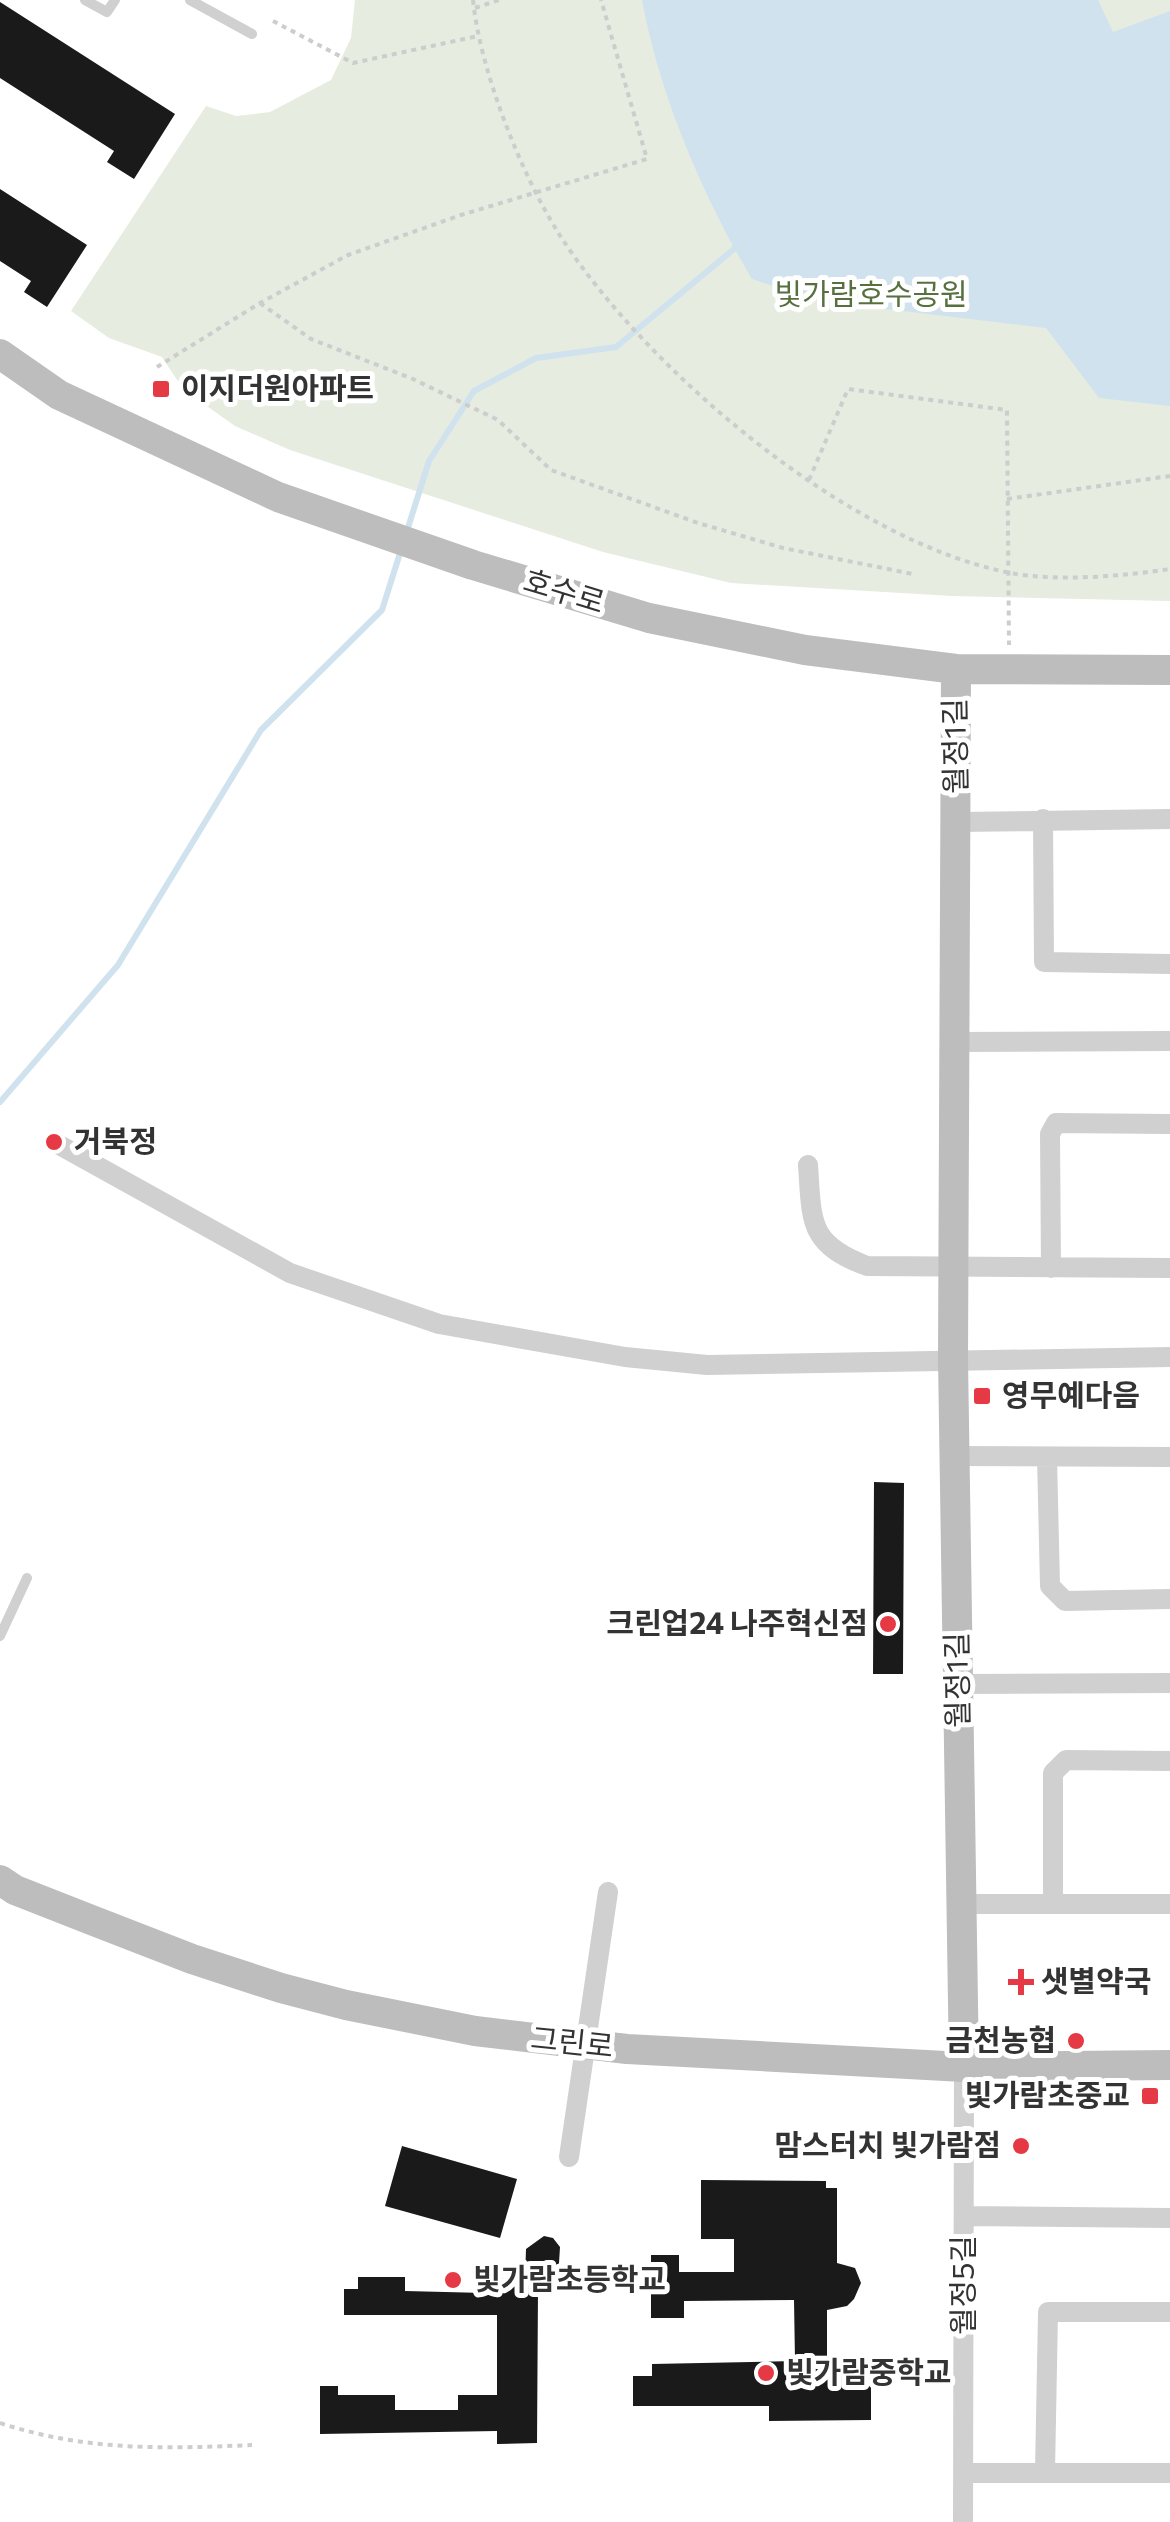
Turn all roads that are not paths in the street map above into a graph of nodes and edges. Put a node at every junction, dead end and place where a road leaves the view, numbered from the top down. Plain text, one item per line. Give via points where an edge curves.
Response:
1 (85, 0) edge
2 (115, 0) edge
3 (190, 0) edge
4 (252, 34) dead end
5 (0, 354) edge
6 (956, 669) junction
7 (1170, 670) edge
8 (1043, 819) junction
9 (1170, 819) edge
10 (957, 822) junction
11 (1170, 964) edge
12 (1170, 1041) edge
13 (955, 1042) junction
14 (1170, 1124) edge
15 (54, 1142) dead end
16 (808, 1165) dead end
17 (954, 1268) junction
18 (1051, 1268) junction
19 (1170, 1268) edge
20 (1170, 1357) edge
21 (953, 1359) junction
22 (954, 1456) junction
23 (1047, 1457) junction
24 (1170, 1457) edge
25 (27, 1578) dead end
26 (1170, 1600) edge
27 (0, 1636) edge
28 (959, 1684) junction
29 (1170, 1684) edge
30 (1170, 1761) edge
31 (0, 1880) edge
32 (608, 1892) dead end
33 (960, 1904) junction
34 (1053, 1904) junction
35 (1170, 1904) edge
36 (586, 2046) junction
37 (1170, 2066) edge
38 (964, 2068) junction
39 (569, 2156) dead end
40 (964, 2216) junction
41 (1170, 2218) edge
42 (1170, 2312) edge
43 (1045, 2472) junction
44 (964, 2473) junction
45 (1170, 2473) edge
46 (963, 2522) edge

1 - 2 lane via 106,12
3 - 4 lane
5 - 6 street, 호수로 via 60,395 278,496 473,564 649,618 805,650
6 - 7 street, 호수로
6 - 10 street, 월정1길
8 - 9 street, 월정1길
8 - 10 street, 월정1길
8 - 11 street via 1044,962
10 - 13 street, 월정1길
12 - 13 street
13 - 17 street, 월정1길
14 - 18 street via 1056,1123 1050,1134
15 - 21 street via 290,1272 439,1324 707,1365
16 - 17 street via 812,1215 824,1244 835,1252 867,1266
17 - 18 street
17 - 21 street, 월정1길
18 - 19 street
20 - 21 street
21 - 22 street, 월정1길
22 - 23 street
22 - 28 street, 월정1길
23 - 24 street
23 - 26 street via 1050,1586 1065,1601
25 - 27 lane
28 - 29 street
28 - 33 street, 월정1길
30 - 34 street via 1066,1760 1053,1773
31 - 36 street, 그린로 via 142,1940 281,1988 457,2028
32 - 36 street
33 - 34 street
33 - 38 street, 월정1길
34 - 35 street
36 - 38 street, 그린로
36 - 39 street
37 - 38 street, 그린로
38 - 40 street, 월정5길
40 - 41 street, 월정5길
40 - 44 street, 월정5길
42 - 43 street via 1048,2312
43 - 44 street
43 - 45 street
44 - 46 street, 월정5길

